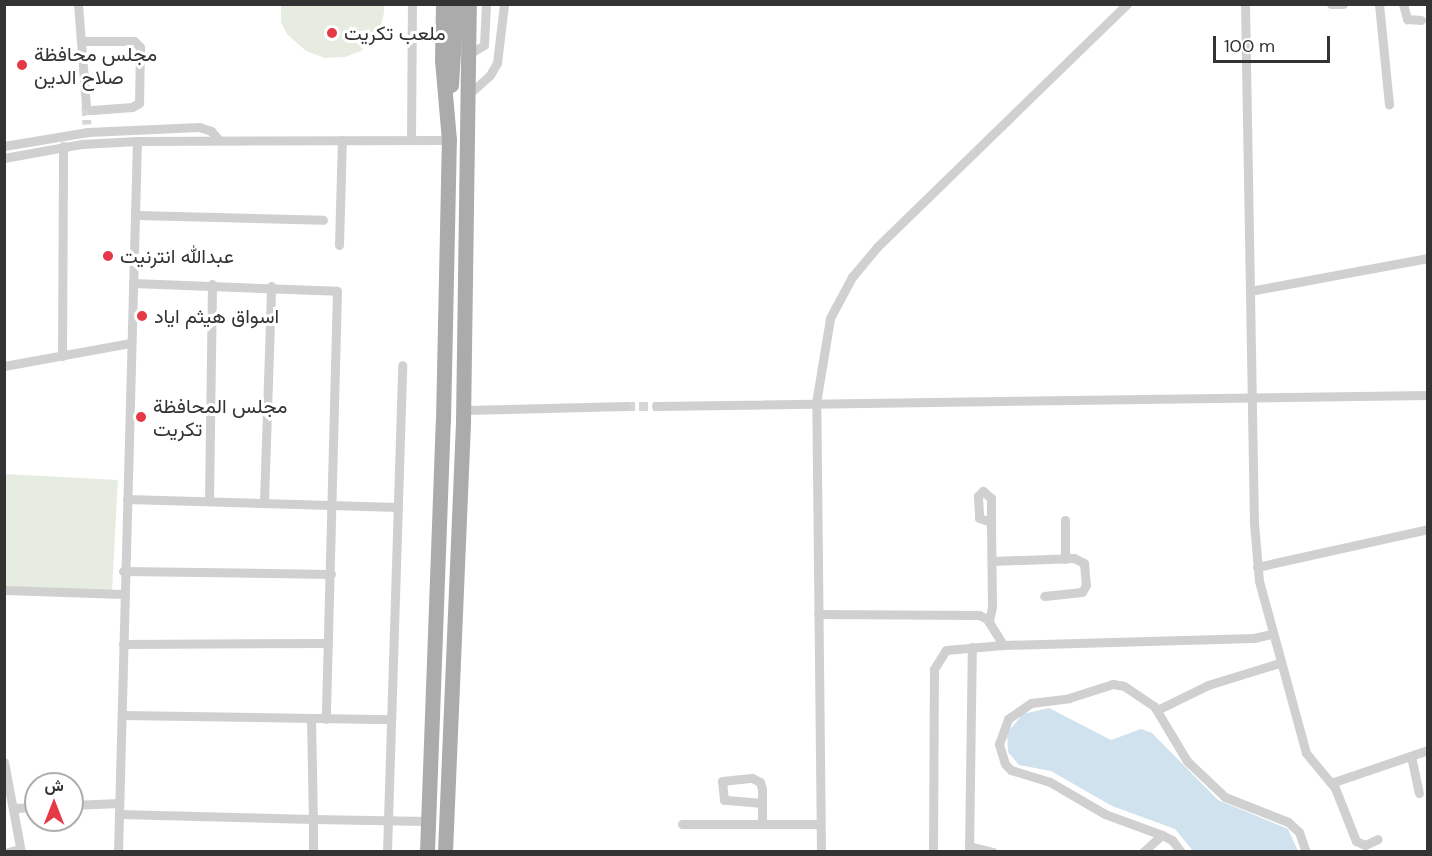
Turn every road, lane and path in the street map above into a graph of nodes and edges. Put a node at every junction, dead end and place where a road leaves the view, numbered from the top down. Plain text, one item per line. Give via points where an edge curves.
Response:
1 (78, 4) edge
2 (412, 4) edge
3 (443, 4) edge
4 (456, 4) edge
5 (469, 4) edge
6 (486, 4) edge
7 (504, 4) edge
8 (1127, 4) edge
9 (1245, 4) edge
10 (1330, 4) edge
11 (1343, 4) edge
12 (1378, 4) edge
13 (1403, 4) edge
14 (1422, 20) dead end
15 (81, 41) junction
16 (469, 54) junction
17 (469, 94) junction
18 (447, 104) junction
19 (1389, 105) dead end
20 (219, 140) junction
21 (342, 140) junction
22 (411, 140) junction
23 (449, 140) junction
24 (137, 141) junction
25 (63, 146) junction
26 (4, 147) edge
27 (4, 158) edge
28 (136, 215) junction
29 (323, 220) dead end
30 (339, 245) dead end
31 (1428, 258) edge
32 (133, 283) junction
33 (212, 284) junction
34 (271, 286) junction
35 (1250, 291) junction
36 (131, 343) junction
37 (62, 356) junction
38 (402, 365) dead end
39 (4, 366) edge
40 (1428, 395) edge
41 (1252, 399) junction
42 (816, 403) junction
43 (626, 406) tunnel mouth
44 (656, 406) tunnel mouth
45 (463, 416) junction
46 (443, 421) junction
47 (127, 499) junction
48 (208, 500) junction
49 (264, 502) junction
50 (333, 505) junction
51 (398, 507) junction
52 (1065, 520) dead end
53 (991, 522) dead end
54 (1428, 529) edge
55 (1065, 559) junction
56 (992, 561) junction
57 (1257, 567) junction
58 (123, 571) junction
59 (331, 574) junction
60 (4, 590) edge
61 (123, 594) junction
62 (1044, 596) dead end
63 (818, 614) junction
64 (990, 624) junction
65 (1272, 634) junction
66 (328, 643) junction
67 (123, 644) junction
68 (1003, 645) junction
69 (982, 646) junction
70 (972, 647) junction
71 (1279, 663) junction
72 (1157, 710) junction
73 (122, 715) junction
74 (311, 719) junction
75 (326, 719) junction
76 (392, 719) junction
77 (1428, 750) edge
78 (1411, 756) junction
79 (4, 762) edge
80 (1331, 783) junction
81 (1419, 793) dead end
82 (8, 795) edge
83 (762, 803) junction
84 (84, 806) edge
85 (15, 808) junction
86 (24, 808) edge
87 (119, 808) junction
88 (313, 819) junction
89 (388, 820) junction
90 (427, 821) junction
91 (682, 824) dead end
92 (762, 824) junction
93 (820, 825) junction
94 (1162, 835) junction
95 (1378, 838) dead end
96 (969, 849) edge
97 (21, 850) edge
98 (8, 852) edge
99 (118, 852) edge
100 (313, 852) edge
101 (387, 852) edge
102 (427, 852) edge
103 (445, 852) edge
104 (820, 852) edge
105 (933, 852) edge
106 (993, 852) edge
107 (1143, 852) edge
108 (1181, 852) edge
109 (1306, 852) edge

1 - 15 street
2 - 22 street
3 - 18 main road via 442,60
4 - 18 main road
5 - 16 main road
6 - 16 street via 484,45
7 - 17 street via 496,67
8 - 42 street via 877,247 852,277 830,318
9 - 35 street
10 - 11 street
12 - 19 street
13 - 14 street via 1407,19
15 - 15 street via 89,108 132,107 139,103 140,47 134,41
16 - 17 main road
17 - 45 main road
18 - 23 main road
20 - 21 street
20 - 24 street
20 - 26 street via 211,131 199,127 87,128
21 - 22 street
21 - 30 street
22 - 23 street
23 - 46 main road
24 - 25 street
24 - 28 street
25 - 27 street
25 - 37 street
28 - 29 street
28 - 32 street
31 - 35 street
32 - 33 street
32 - 36 street
33 - 34 street
33 - 48 street
34 - 49 street
34 - 50 street via 332,288 338,293
35 - 41 street
36 - 37 street
36 - 47 street
37 - 39 street
38 - 51 street
40 - 41 street
41 - 42 street
41 - 57 street
42 - 44 street
42 - 63 street
43 - 45 street
45 - 46 main road
45 - 103 main road
46 - 90 main road
47 - 48 street
47 - 58 street
48 - 49 street
49 - 50 street
50 - 51 street
50 - 59 street
51 - 76 street
52 - 55 street
53 - 56 street
54 - 57 street
55 - 56 street
55 - 62 street via 1084,563 1085,588 1077,595
56 - 64 street
57 - 65 street
58 - 59 street
58 - 61 street
59 - 66 street
60 - 61 street
61 - 67 street
63 - 64 street via 979,615
63 - 93 street
64 - 68 street
64 - 69 street
65 - 68 street
65 - 71 street
66 - 67 street
66 - 75 street
67 - 73 street
68 - 69 street
69 - 70 street
70 - 96 street
70 - 105 street via 946,650 933,669
71 - 72 street via 1208,685
71 - 80 street via 1303,745
72 - 94 street via 1124,686 1108,684 1069,698 1020,707 1003,727 999,744 1005,764 1015,772 1050,782 1105,814
72 - 109 street via 1186,761 1234,802 1288,822 1299,832
73 - 74 street
73 - 87 street
74 - 75 street
74 - 88 street
75 - 76 street
76 - 89 street
77 - 78 street
78 - 80 street
78 - 81 street
79 - 82 street
80 - 95 street via 1356,841 1365,845
82 - 85 street
83 - 83 street via 762,786 756,779 722,781 726,801
83 - 92 street
84 - 87 street
85 - 86 street
85 - 97 street
87 - 88 street
87 - 99 street
88 - 89 street
88 - 100 street
89 - 90 street
89 - 101 street
90 - 102 main road
91 - 92 street
92 - 93 street
93 - 104 street
94 - 107 street
94 - 108 street
96 - 106 street
97 - 98 street

